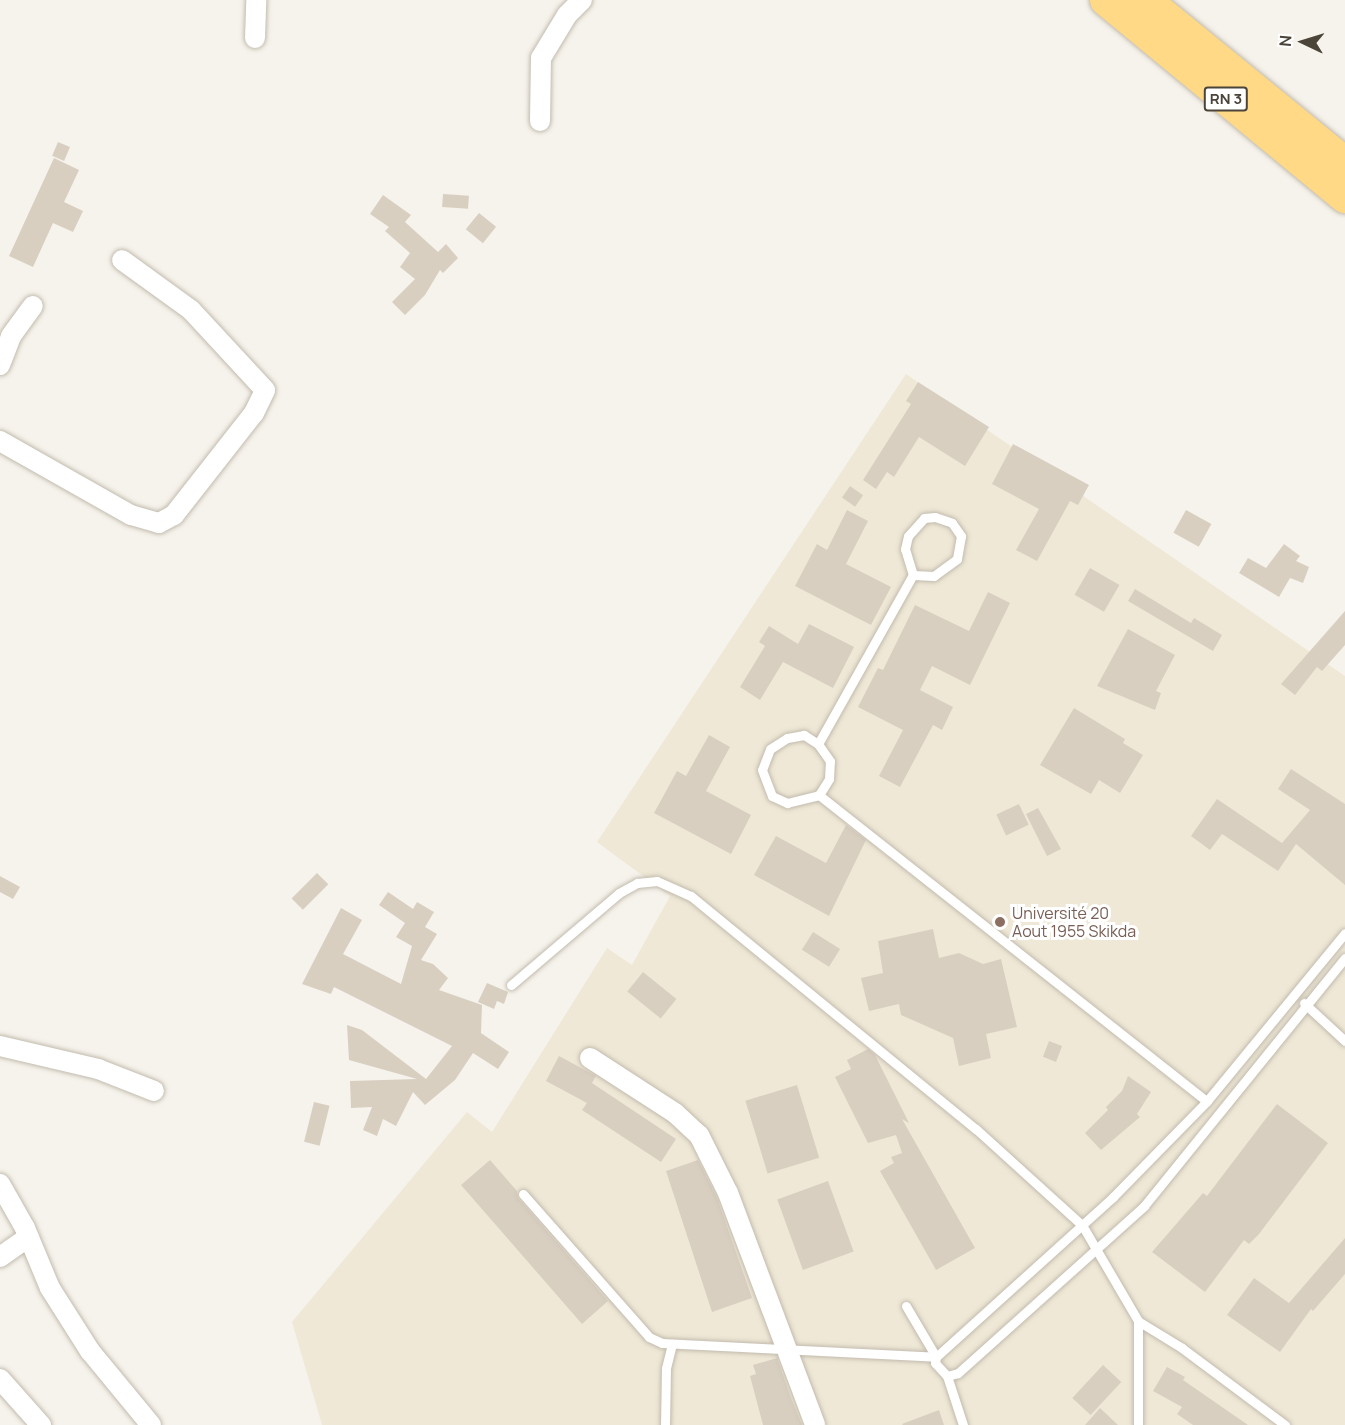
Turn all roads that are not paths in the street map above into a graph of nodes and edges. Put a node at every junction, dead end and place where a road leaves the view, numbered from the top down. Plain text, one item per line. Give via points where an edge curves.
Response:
1 (256, 0) edge
2 (582, 0) edge
3 (1106, 0) edge
4 (1145, 0) edge
5 (255, 38) dead end
6 (540, 121) dead end
7 (1345, 163) edge
8 (1345, 197) edge
9 (122, 260) dead end
10 (33, 306) dead end
11 (0, 364) edge
12 (0, 441) edge
13 (913, 575) junction
14 (818, 744) junction
15 (819, 795) junction
16 (1345, 933) edge
17 (1345, 958) edge
18 (511, 985) dead end
19 (1296, 994) junction
20 (1306, 1005) junction
21 (1345, 1041) edge
22 (0, 1046) edge
23 (590, 1058) dead end
24 (154, 1090) dead end
25 (1207, 1101) junction
26 (0, 1184) edge
27 (523, 1194) dead end
28 (1082, 1224) junction
29 (29, 1237) junction
30 (1096, 1248) junction
31 (0, 1257) edge
32 (906, 1306) dead end
33 (1138, 1321) junction
34 (672, 1344) junction
35 (787, 1350) junction
36 (936, 1357) junction
37 (947, 1376) junction
38 (0, 1379) edge
39 (41, 1425) edge
40 (151, 1425) edge
41 (665, 1425) edge
42 (815, 1425) edge
43 (963, 1425) edge
44 (1138, 1425) edge
45 (1285, 1425) edge

1 - 5 street
2 - 6 street via 567,15 541,58
3 - 8 highway, RN 3
4 - 7 highway, RN 3
9 - 12 street via 191,310 265,390 254,413 174,515 159,523 131,515
10 - 11 street via 11,336
13 - 13 lane via 934,576 957,560 961,536 952,523 934,517 916,523 905,549
13 - 14 lane
14 - 15 lane via 830,761 829,779
14 - 15 lane via 804,735 787,738 770,749 762,770 772,796 787,803
15 - 25 lane
16 - 19 lane
17 - 20 lane
18 - 28 lane via 619,893 637,883 657,881 671,886 691,896 976,1129
19 - 20 lane
19 - 25 lane
20 - 21 lane
20 - 30 lane via 1144,1206
22 - 24 street via 98,1069
23 - 35 street via 675,1113 699,1136 728,1193
25 - 28 lane
26 - 29 street
27 - 34 lane via 649,1336
28 - 30 lane
28 - 36 lane
29 - 31 street
29 - 40 street via 50,1288 90,1351
30 - 33 lane
30 - 37 lane via 957,1373
32 - 36 lane
33 - 44 lane
33 - 45 lane via 1182,1348
34 - 35 lane
34 - 41 lane via 666,1368
35 - 36 lane
35 - 42 street
36 - 37 lane via 935,1363
37 - 43 lane
38 - 39 street

